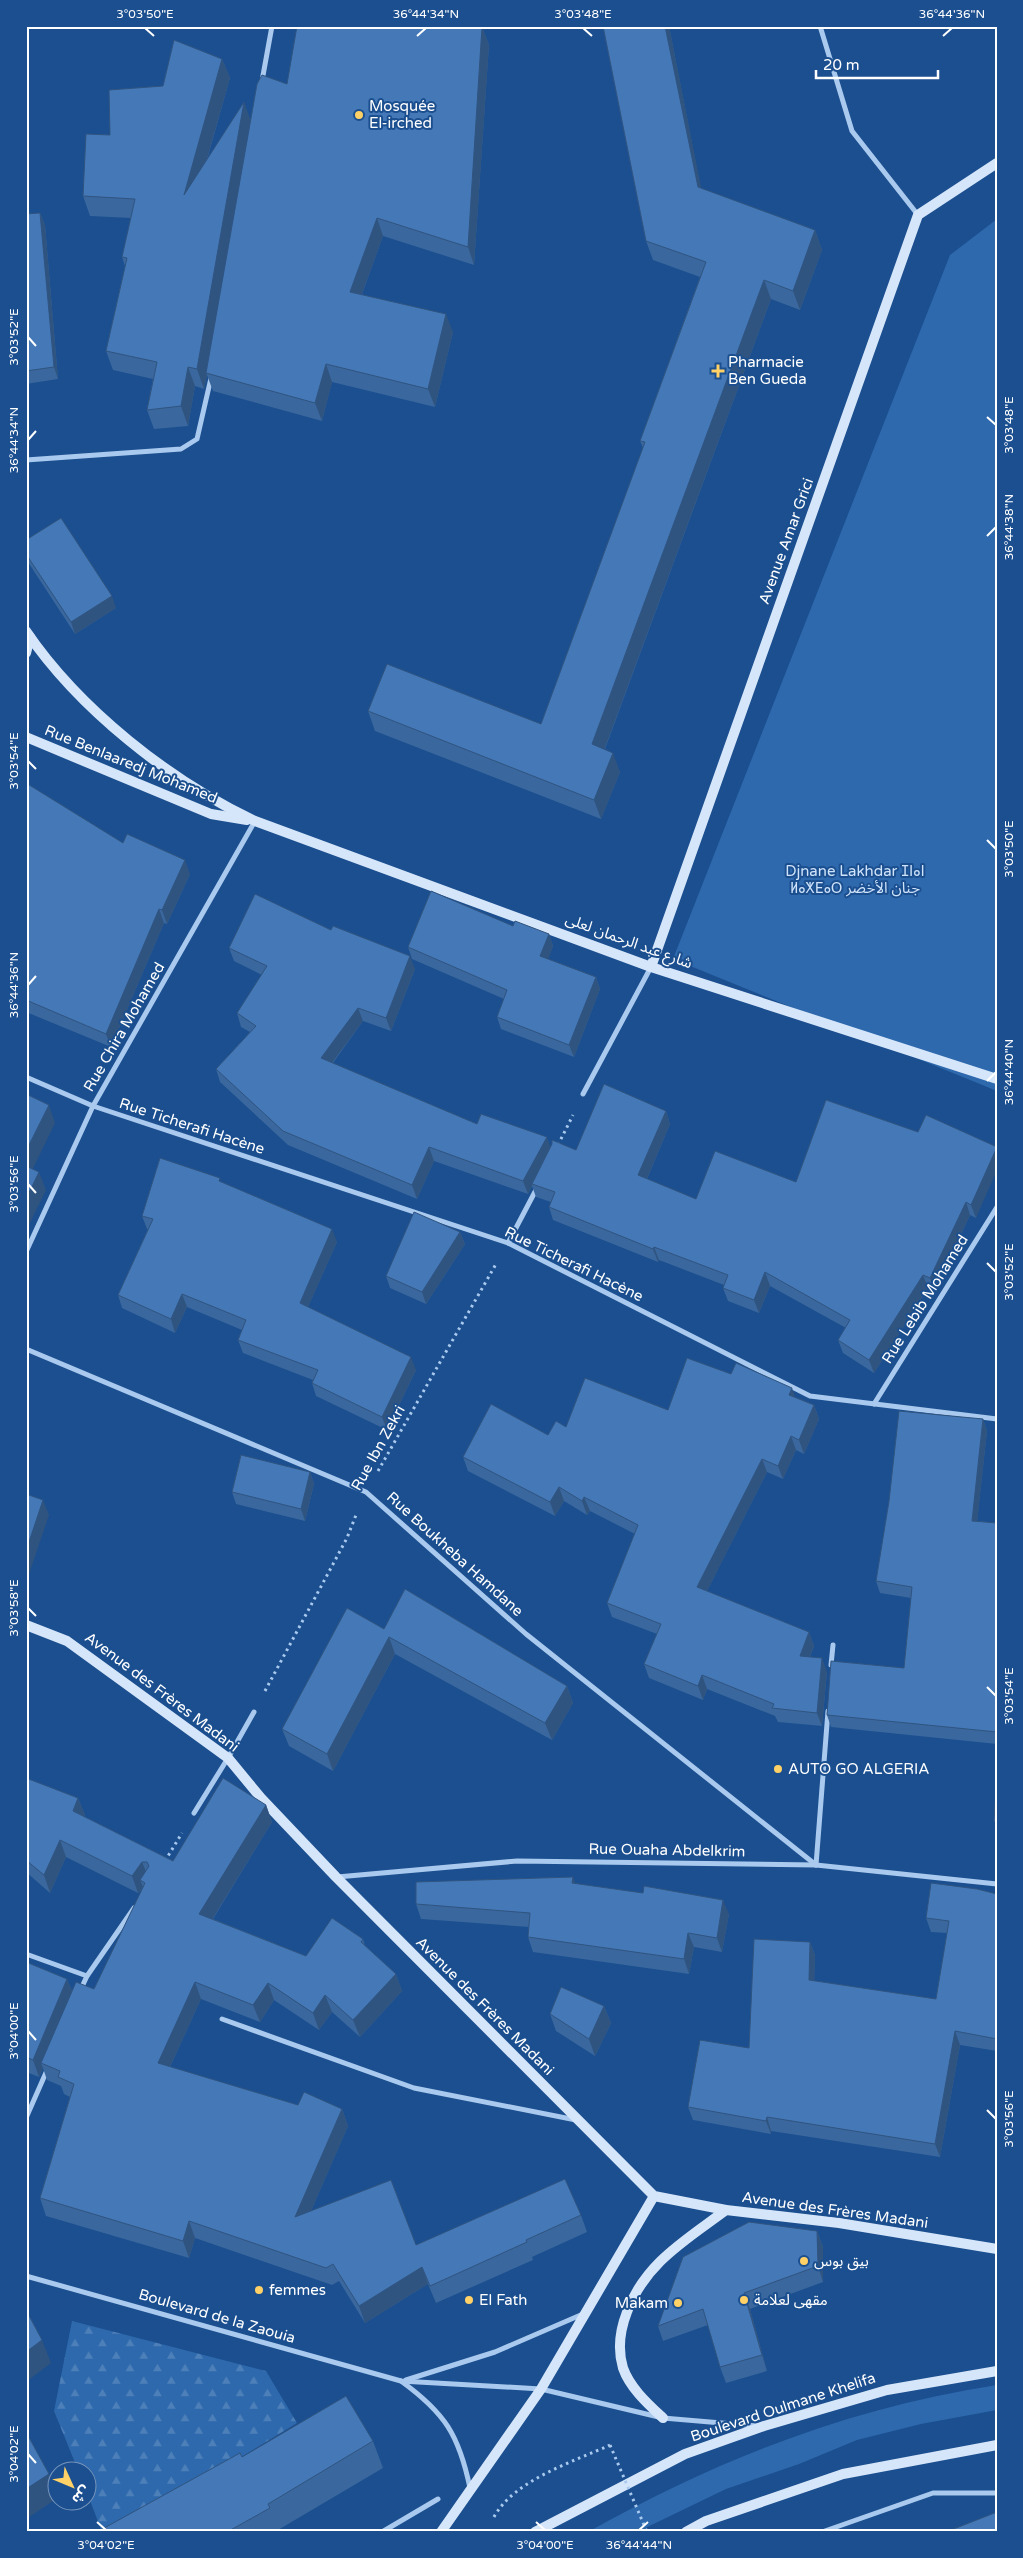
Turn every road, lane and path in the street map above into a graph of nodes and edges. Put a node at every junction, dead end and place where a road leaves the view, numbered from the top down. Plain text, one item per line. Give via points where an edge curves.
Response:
1 (271, 26) edge
2 (820, 26) edge
3 (262, 85) edge
4 (997, 163) edge
5 (918, 215) junction
6 (213, 367) edge
7 (26, 460) edge
8 (28, 634) edge
9 (26, 653) edge
10 (26, 737) edge
11 (255, 820) junction
12 (651, 967) junction
13 (26, 1077) edge
14 (997, 1078) edge
15 (583, 1094) joint
16 (93, 1106) junction
17 (553, 1155) joint
18 (997, 1207) edge
19 (508, 1243) junction
20 (26, 1252) edge
21 (26, 1349) edge
22 (874, 1404) junction
23 (997, 1419) edge
24 (366, 1492) junction
25 (26, 1625) edge
26 (833, 1645) dead end
27 (831, 1674) edge
28 (828, 1703) edge
29 (254, 1712) joint
30 (228, 1758) junction
31 (194, 1813) joint
32 (816, 1865) junction
33 (336, 1877) junction
34 (151, 1883) joint
35 (997, 1884) edge
36 (26, 1954) edge
37 (87, 1976) junction
38 (79, 1993) edge
39 (222, 2019) edge
40 (49, 2065) edge
41 (26, 2118) edge
42 (577, 2120) junction
43 (654, 2196) junction
44 (726, 2210) junction
45 (997, 2249) edge
46 (26, 2276) edge
47 (585, 2313) junction
48 (997, 2372) edge
49 (401, 2381) junction
50 (541, 2388) junction
51 (663, 2418) junction
52 (764, 2426) junction
53 (997, 2445) edge
54 (470, 2488) junction
55 (997, 2493) edge
56 (438, 2499) dead end
57 (494, 2517) dead end
58 (382, 2532) edge
59 (441, 2532) edge
60 (535, 2532) edge
61 (647, 2532) edge
62 (686, 2532) edge
63 (822, 2532) edge

1 - 3 street
2 - 5 street via 852,131
4 - 5 street
5 - 12 street, Avenue Amar Grici
6 - 7 street via 197,439 181,449
8 - 9 street
8 - 11 street via 71,685 116,729 166,768 226,807
10 - 11 street, Rue Benlaaredj Mohamed via 211,814
11 - 12 street, شارع عبد الرحمان لعلى
11 - 16 street, Rue Chira Mohamed
12 - 14 street, شارع عبد الرحمان لعلى
12 - 15 street
13 - 16 street, Rue Ticherafi Hacène
15 - 17 path
16 - 19 street, Rue Ticherafi Hacène
16 - 20 street, Rue Chira Mohamed
17 - 19 street
18 - 22 street, Rue Lebib Mohamed
19 - 22 street, Rue Ticherafi Hacène via 810,1396
19 - 24 path, Rue Ibn Zekri
21 - 24 street, Rue Boukheba Hamdane
22 - 23 street, Rue Ticherafi Hacène
24 - 29 path, Rue Ibn Zekri via 347,1538
24 - 32 street, Rue Boukheba Hamdane via 526,1634
25 - 30 street, Avenue des Frères Madani via 67,1641
26 - 27 street
28 - 32 street
29 - 30 street
30 - 31 street
30 - 33 street, Avenue des Frères Madani
31 - 34 path
32 - 33 street, Rue Ouaha Abdelkrim via 517,1861
32 - 35 street, Rue Ouaha Abdelkrim
33 - 42 street, Avenue des Frères Madani
34 - 37 street
36 - 37 street
37 - 38 street
39 - 42 street via 414,2088
40 - 41 street
42 - 43 street, Avenue des Frères Madani
43 - 44 street, Avenue des Frères Madani
43 - 47 street
44 - 45 street, Avenue des Frères Madani via 839,2222
44 - 51 street via 666,2255 643,2278 620,2328 619,2350 624,2369 637,2392
46 - 49 street, Boulevard de la Zaouia
47 - 49 street via 495,2352
47 - 50 street
48 - 52 street, Boulevard Oulmane Khelifa via 887,2390
49 - 50 street
49 - 54 street via 428,2401 449,2426 464,2456
50 - 51 street
50 - 54 street
51 - 52 street
52 - 60 street, Boulevard Oulmane Khelifa via 685,2454
53 - 62 street via 843,2474 706,2521
54 - 59 street
55 - 63 street via 933,2493
56 - 58 street
57 - 61 path, bridge via 501,2504 525,2485 610,2444

